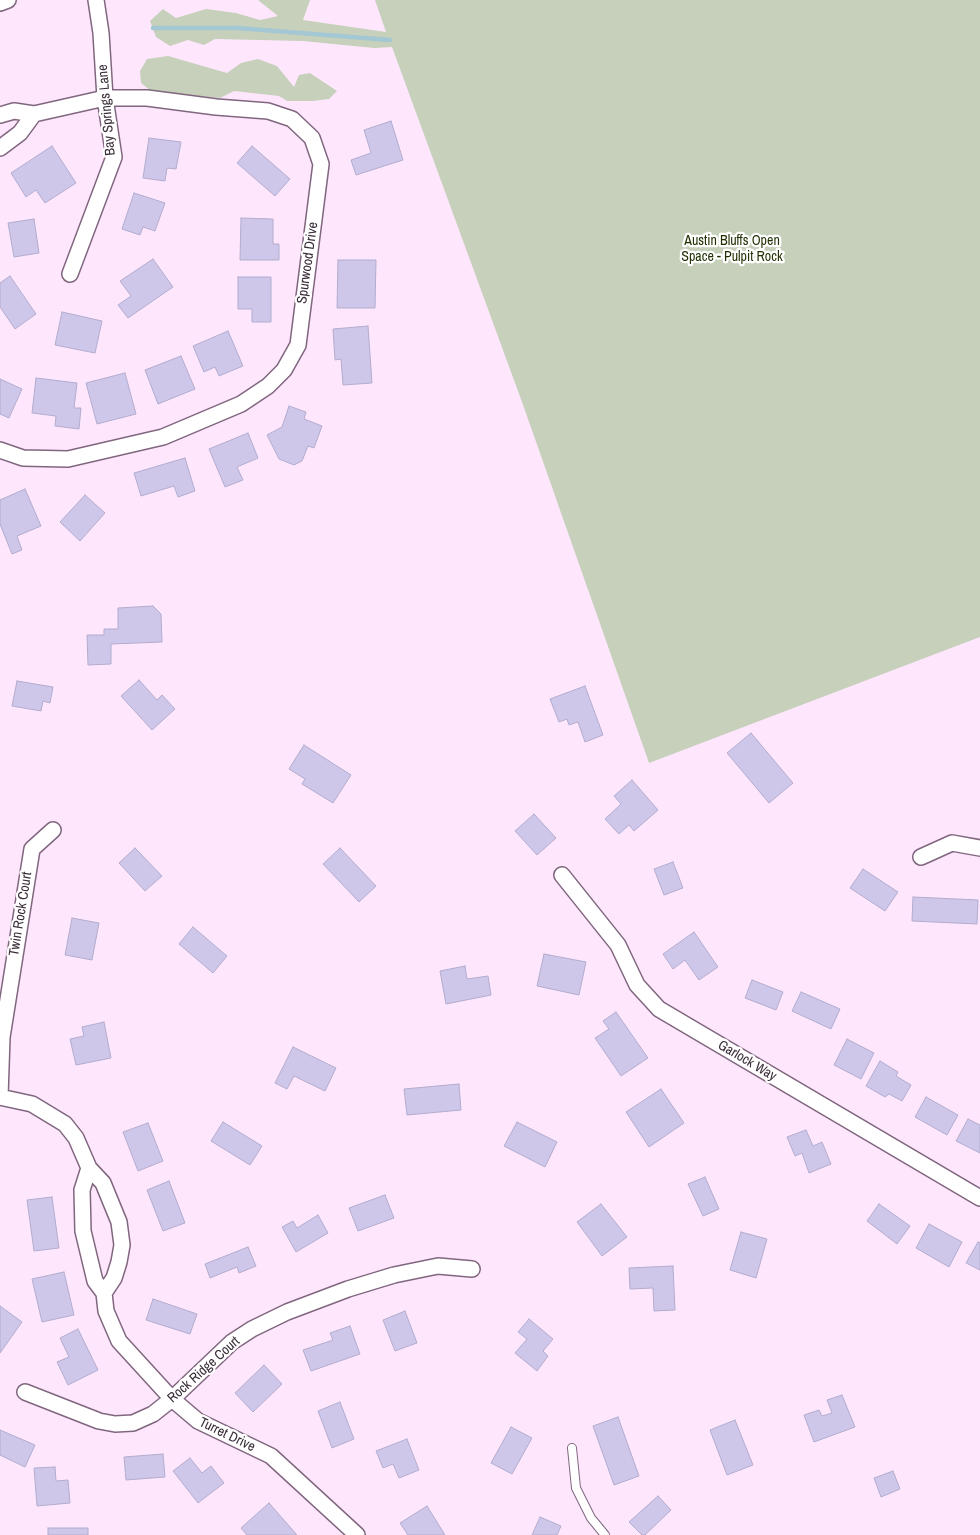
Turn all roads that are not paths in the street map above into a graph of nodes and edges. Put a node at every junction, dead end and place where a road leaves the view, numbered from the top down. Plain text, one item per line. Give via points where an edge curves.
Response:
1 (8, 0) edge
2 (96, 0) edge
3 (0, 3) edge
4 (105, 98) junction
5 (0, 114) edge
6 (34, 114) junction
7 (0, 148) edge
8 (70, 274) dead end
9 (0, 450) edge
10 (53, 830) dead end
11 (980, 848) edge
12 (921, 857) dead end
13 (562, 875) dead end
14 (0, 1097) edge
15 (89, 1168) junction
16 (980, 1198) edge
17 (472, 1269) dead end
18 (104, 1293) junction
19 (25, 1392) dead end
20 (172, 1399) junction
21 (572, 1448) dead end
22 (357, 1535) edge
23 (605, 1535) edge

1 - 3 street
2 - 4 street, Bay Springs Lane
4 - 6 street, Spurwood Drive
4 - 8 street, Bay Springs Lane via 114,156
4 - 9 street, Spurwood Drive via 147,98 268,111 292,119 312,138 322,164 298,345 284,370 268,386 241,404 163,436 68,459 23,458
5 - 6 street, Spurwood Drive via 14,111
6 - 7 street via 20,134
10 - 14 street, Twin Rock Court via 32,849 2,1037
11 - 12 street via 952,844
13 - 16 street, Garlock Way via 618,945 637,984 658,1009
14 - 15 street via 32,1104 65,1124 76,1138
15 - 18 street, Turret Drive via 82,1190 83,1231 95,1281
15 - 18 street via 103,1182 111,1200 119,1222 122,1245 114,1278
17 - 20 street, Rock Ridge Court via 438,1266 394,1275 287,1312 232,1342
18 - 20 street, Turret Drive via 106,1311 119,1341
19 - 20 street, Rock Ridge Court via 99,1421 115,1424 143,1420
20 - 22 street, Turret Drive via 205,1426 271,1456
21 - 23 lane via 576,1488

